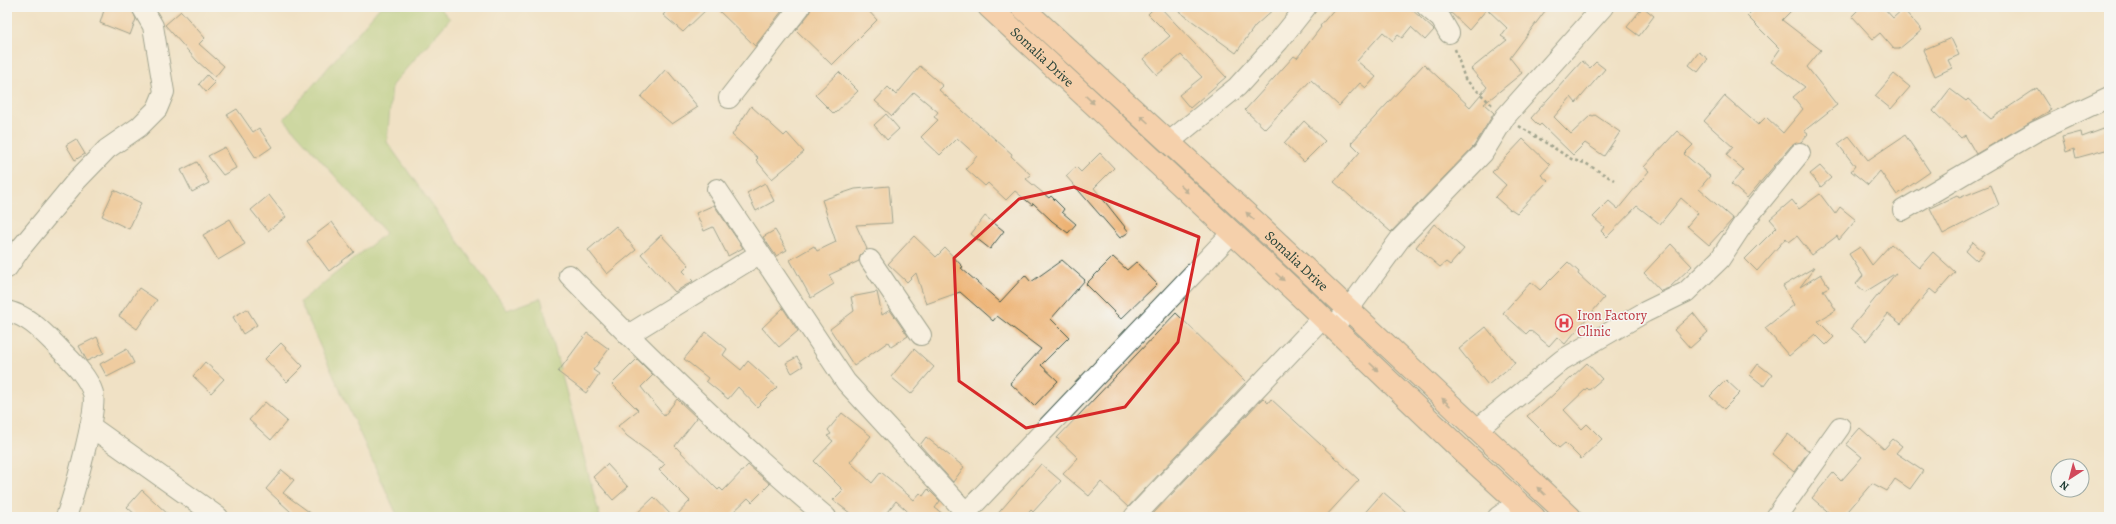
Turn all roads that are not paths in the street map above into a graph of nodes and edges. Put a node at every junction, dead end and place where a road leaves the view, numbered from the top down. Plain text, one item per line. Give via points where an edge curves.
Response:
1 (142, 7) edge
2 (800, 7) edge
3 (989, 7) edge
4 (1022, 7) edge
5 (1306, 7) edge
6 (1427, 7) edge
7 (1603, 7) edge
8 (1449, 32) dead end
9 (2109, 97) edge
10 (728, 98) dead end
11 (1169, 142) junction
12 (1800, 153) dead end
13 (717, 189) dead end
14 (1903, 210) dead end
15 (1232, 233) junction
16 (759, 254) junction
17 (870, 260) dead end
18 (7, 268) edge
19 (570, 276) dead end
20 (1348, 310) junction
21 (7, 311) edge
22 (1328, 322) junction
23 (628, 335) junction
24 (921, 336) dead end
25 (90, 426) junction
26 (1840, 427) dead end
27 (1476, 430) junction
28 (1526, 510) edge
29 (966, 516) edge
30 (66, 517) edge
31 (218, 517) edge
32 (826, 517) edge
33 (1134, 517) edge
34 (1498, 517) edge
35 (1570, 517) edge
36 (1776, 517) edge

1 - 18 street via 153,26 164,92 157,109 139,127 107,149 77,180
2 - 10 street
3 -> 15 main road, Somalia Drive
11 -> 4 main road, Somalia Drive
5 - 11 street via 1238,87
6 - 8 street via 1441,19
7 - 20 street via 1505,117 1483,153 1400,238
9 - 14 street via 2035,132
20 -> 11 main road, Somalia Drive
12 - 27 street via 1747,218 1720,259 1686,292 1645,312 1562,360
13 - 16 street
15 -> 22 main road, Somalia Drive
15 - 29 street
16 - 23 street
16 - 29 street via 785,288 846,382
17 - 24 street
19 - 23 street
20 - 22 street
27 -> 20 main road, Somalia Drive
21 - 25 street via 29,320 82,374 93,394
22 -> 28 main road, Somalia Drive
22 - 33 street
23 - 32 street via 763,462
25 - 30 street
25 - 31 street
26 - 36 street
35 -> 27 main road, Somalia Drive
28 - 34 street

